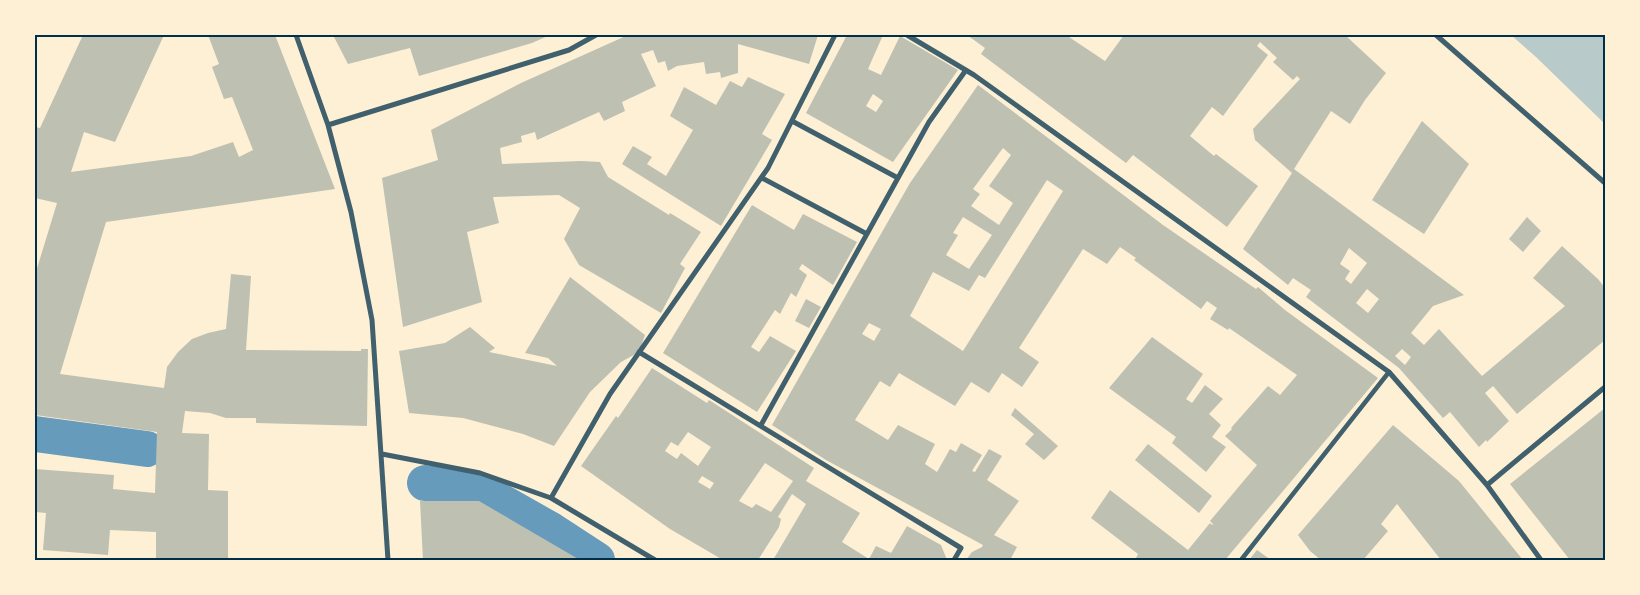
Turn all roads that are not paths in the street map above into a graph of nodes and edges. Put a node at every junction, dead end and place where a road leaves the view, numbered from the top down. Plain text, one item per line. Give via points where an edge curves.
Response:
1 (296, 35) edge
2 (596, 35) edge
3 (835, 35) edge
4 (907, 35) edge
5 (1436, 35) edge
6 (966, 70) junction
7 (792, 121) junction
8 (328, 125) junction
9 (762, 178) junction
10 (898, 178) junction
11 (1605, 183) edge
12 (867, 234) junction
13 (640, 352) junction
14 (1389, 372) junction
15 (1605, 387) edge
16 (761, 424) junction
17 (382, 454) junction
18 (1487, 485) junction
19 (551, 498) junction
20 (388, 560) edge
21 (655, 560) edge
22 (954, 560) edge
23 (1241, 560) edge
24 (1541, 560) edge

1 - 8 street
2 - 8 street via 568,50
3 - 7 street
4 - 6 street
5 - 11 street
6 - 10 street via 929,122
6 - 14 street
7 - 9 street
7 - 10 street
8 - 17 street via 351,212 372,320
9 - 12 street
9 - 13 street
10 - 12 street
12 - 16 street
13 - 16 street
13 - 19 street via 610,394
14 - 18 street
14 - 23 street
15 - 18 street
16 - 22 street via 961,548
17 - 19 street via 480,473
17 - 20 street
18 - 24 street
19 - 21 street

